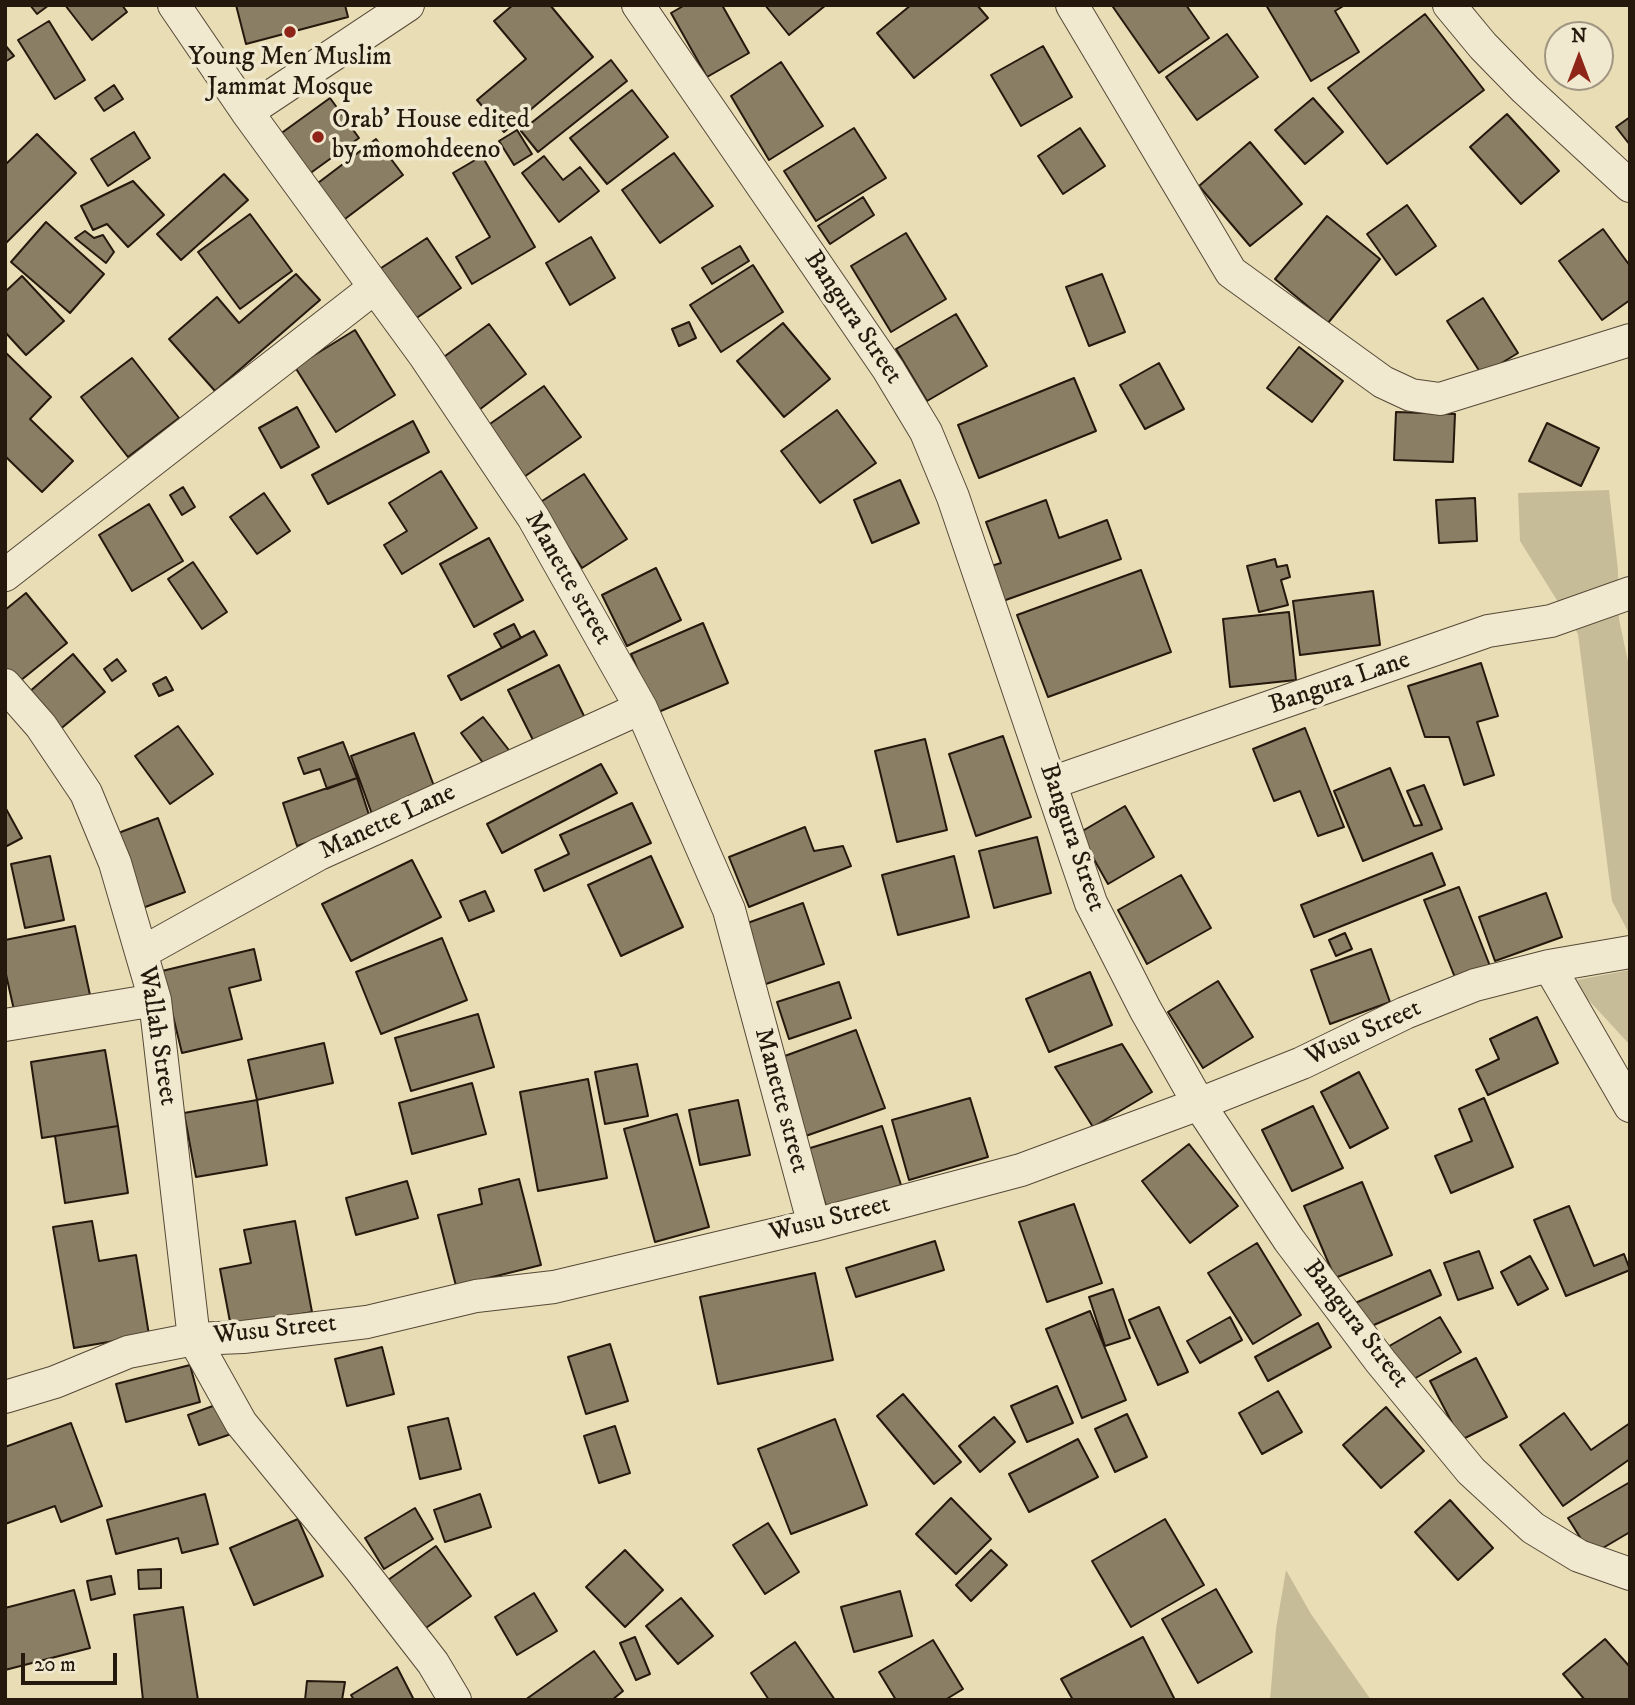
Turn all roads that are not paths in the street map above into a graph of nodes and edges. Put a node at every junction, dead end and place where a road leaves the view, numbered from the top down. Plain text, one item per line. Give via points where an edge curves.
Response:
1 (174, 5) edge
2 (408, 5) edge
3 (638, 5) edge
4 (1072, 5) edge
5 (1449, 5) edge
6 (247, 112) junction
7 (1630, 186) edge
8 (374, 288) junction
9 (1630, 340) edge
10 (5, 575) edge
11 (1630, 593) edge
12 (5, 685) edge
13 (641, 708) junction
14 (1051, 783) junction
15 (143, 952) junction
16 (1630, 952) edge
17 (1549, 966) junction
18 (155, 1000) junction
19 (5, 1025) edge
20 (1199, 1104) junction
21 (1630, 1106) edge
22 (814, 1225) junction
23 (194, 1339) junction
24 (5, 1398) edge
25 (1630, 1574) edge
26 (455, 1700) edge

1 - 6 street, Manette street
2 - 6 street
3 - 14 street, Bangura Street via 888,369 926,432 953,497
4 - 9 street via 1231,272 1383,382 1411,395 1440,399
5 - 7 street via 1482,46
6 - 8 street, Manette street
8 - 10 street
8 - 13 street, Manette street via 533,517
11 - 14 street, Bangura Lane via 1551,621 1488,631
12 - 15 street, Wallah Street via 41,726 86,793 116,863
13 - 15 street, Manette Lane via 319,854
13 - 22 street, Manette street via 729,910
14 - 20 street, Bangura Street via 1091,903
15 - 18 street, Wallah Street
16 - 17 street, Wusu Street
17 - 20 street, Wusu Street via 1463,989 1302,1063
17 - 21 street
18 - 19 street
18 - 23 street, Wallah Street
20 - 22 street, Wusu Street via 1021,1170
20 - 25 street, Bangura Street via 1298,1251 1471,1471 1533,1528 1579,1556
22 - 23 street, Wusu Street via 554,1287 476,1296 367,1322
23 - 24 street, Wusu Street via 128,1352
23 - 26 street via 241,1423 433,1663

